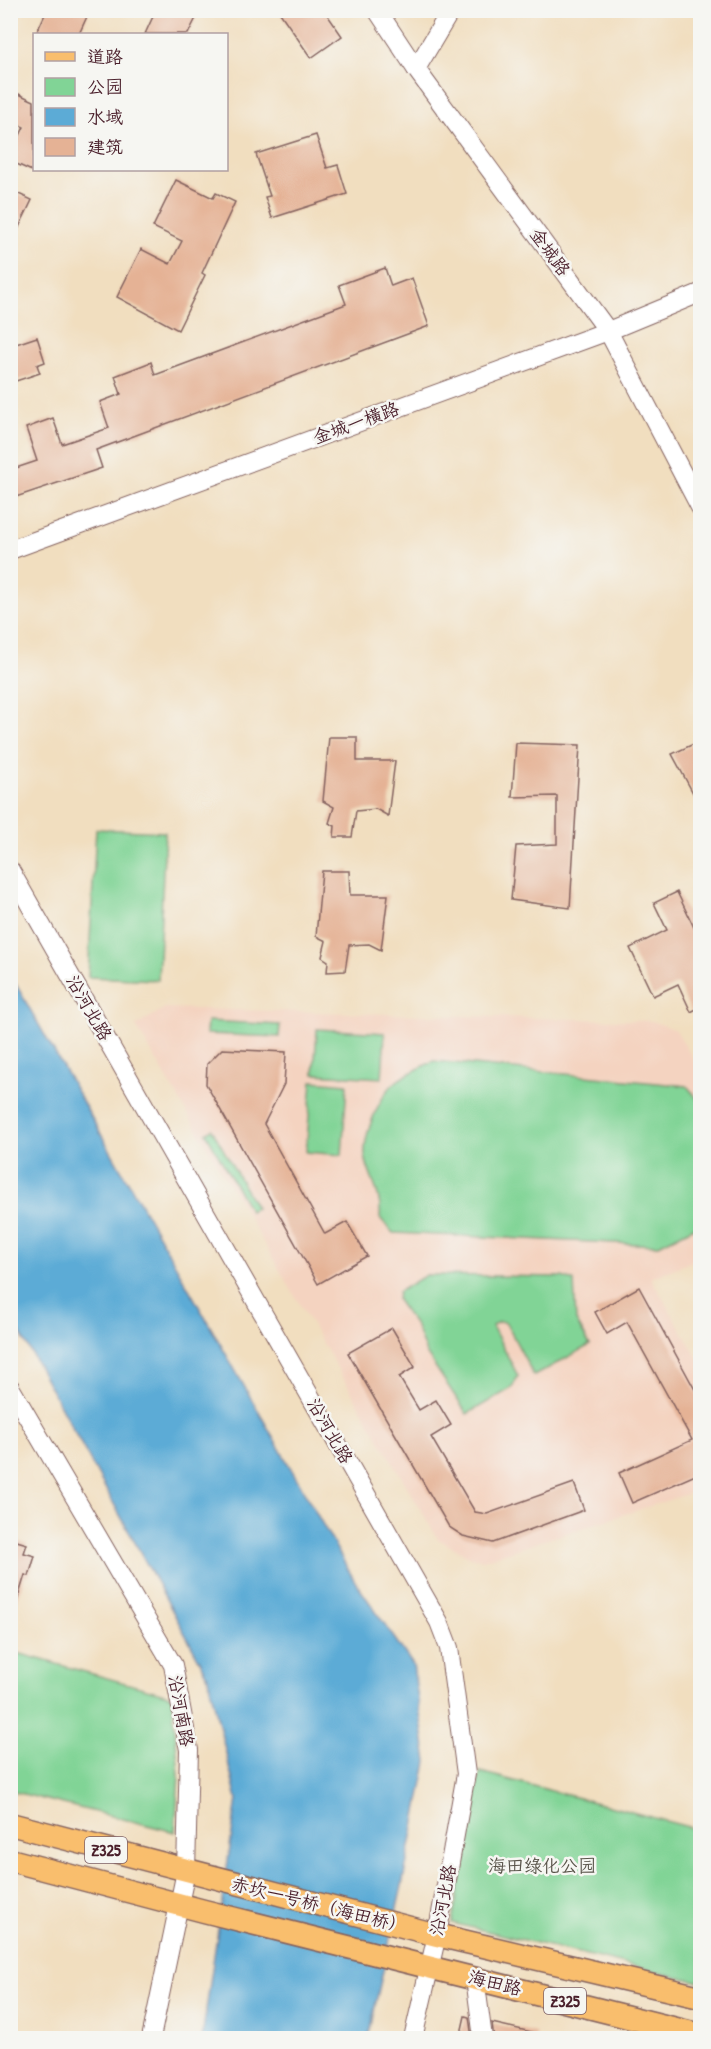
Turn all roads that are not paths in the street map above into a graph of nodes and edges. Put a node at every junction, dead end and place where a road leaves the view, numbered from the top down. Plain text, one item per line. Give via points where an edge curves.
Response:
1 (377, 10) edge
2 (451, 10) edge
3 (416, 69) junction
4 (700, 293) edge
5 (608, 331) junction
6 (700, 507) edge
7 (10, 550) edge
8 (10, 870) edge
9 (10, 1387) edge
10 (10, 1824) edge
11 (10, 1860) edge
12 (194, 1873) junction
13 (180, 1905) junction
14 (437, 1935) junction
15 (429, 1967) junction
16 (475, 1978) junction
17 (700, 1997) edge
18 (700, 2035) edge
19 (151, 2038) edge
20 (413, 2038) edge
21 (483, 2038) edge

1 - 3 street, 金城路
2 - 3 street
3 - 5 street, 金城路
4 - 5 street, 金城一横路
5 - 6 street, 金城路
5 - 7 street, 金城一横路
8 - 14 street, 沿河北路 via 439,1622 449,1648 466,1774
9 - 12 street, 沿河南路 via 172,1665 189,1750
10 - 12 main road, Z325
11 - 13 main road, Z325
12 - 13 street, 沿河南路
12 - 14 main road, 赤坎一号桥（海田桥） / Z325
13 - 15 main road, 赤坎一号桥（海田桥） / Z325
13 - 19 street, 沿河南路
14 - 15 street, 沿河北路
14 - 17 main road, 海田路 / Z325
15 - 16 main road, 海田路 / Z325
15 - 20 street, 沿河北路
16 - 18 main road, 海田路 / Z325
16 - 21 street

